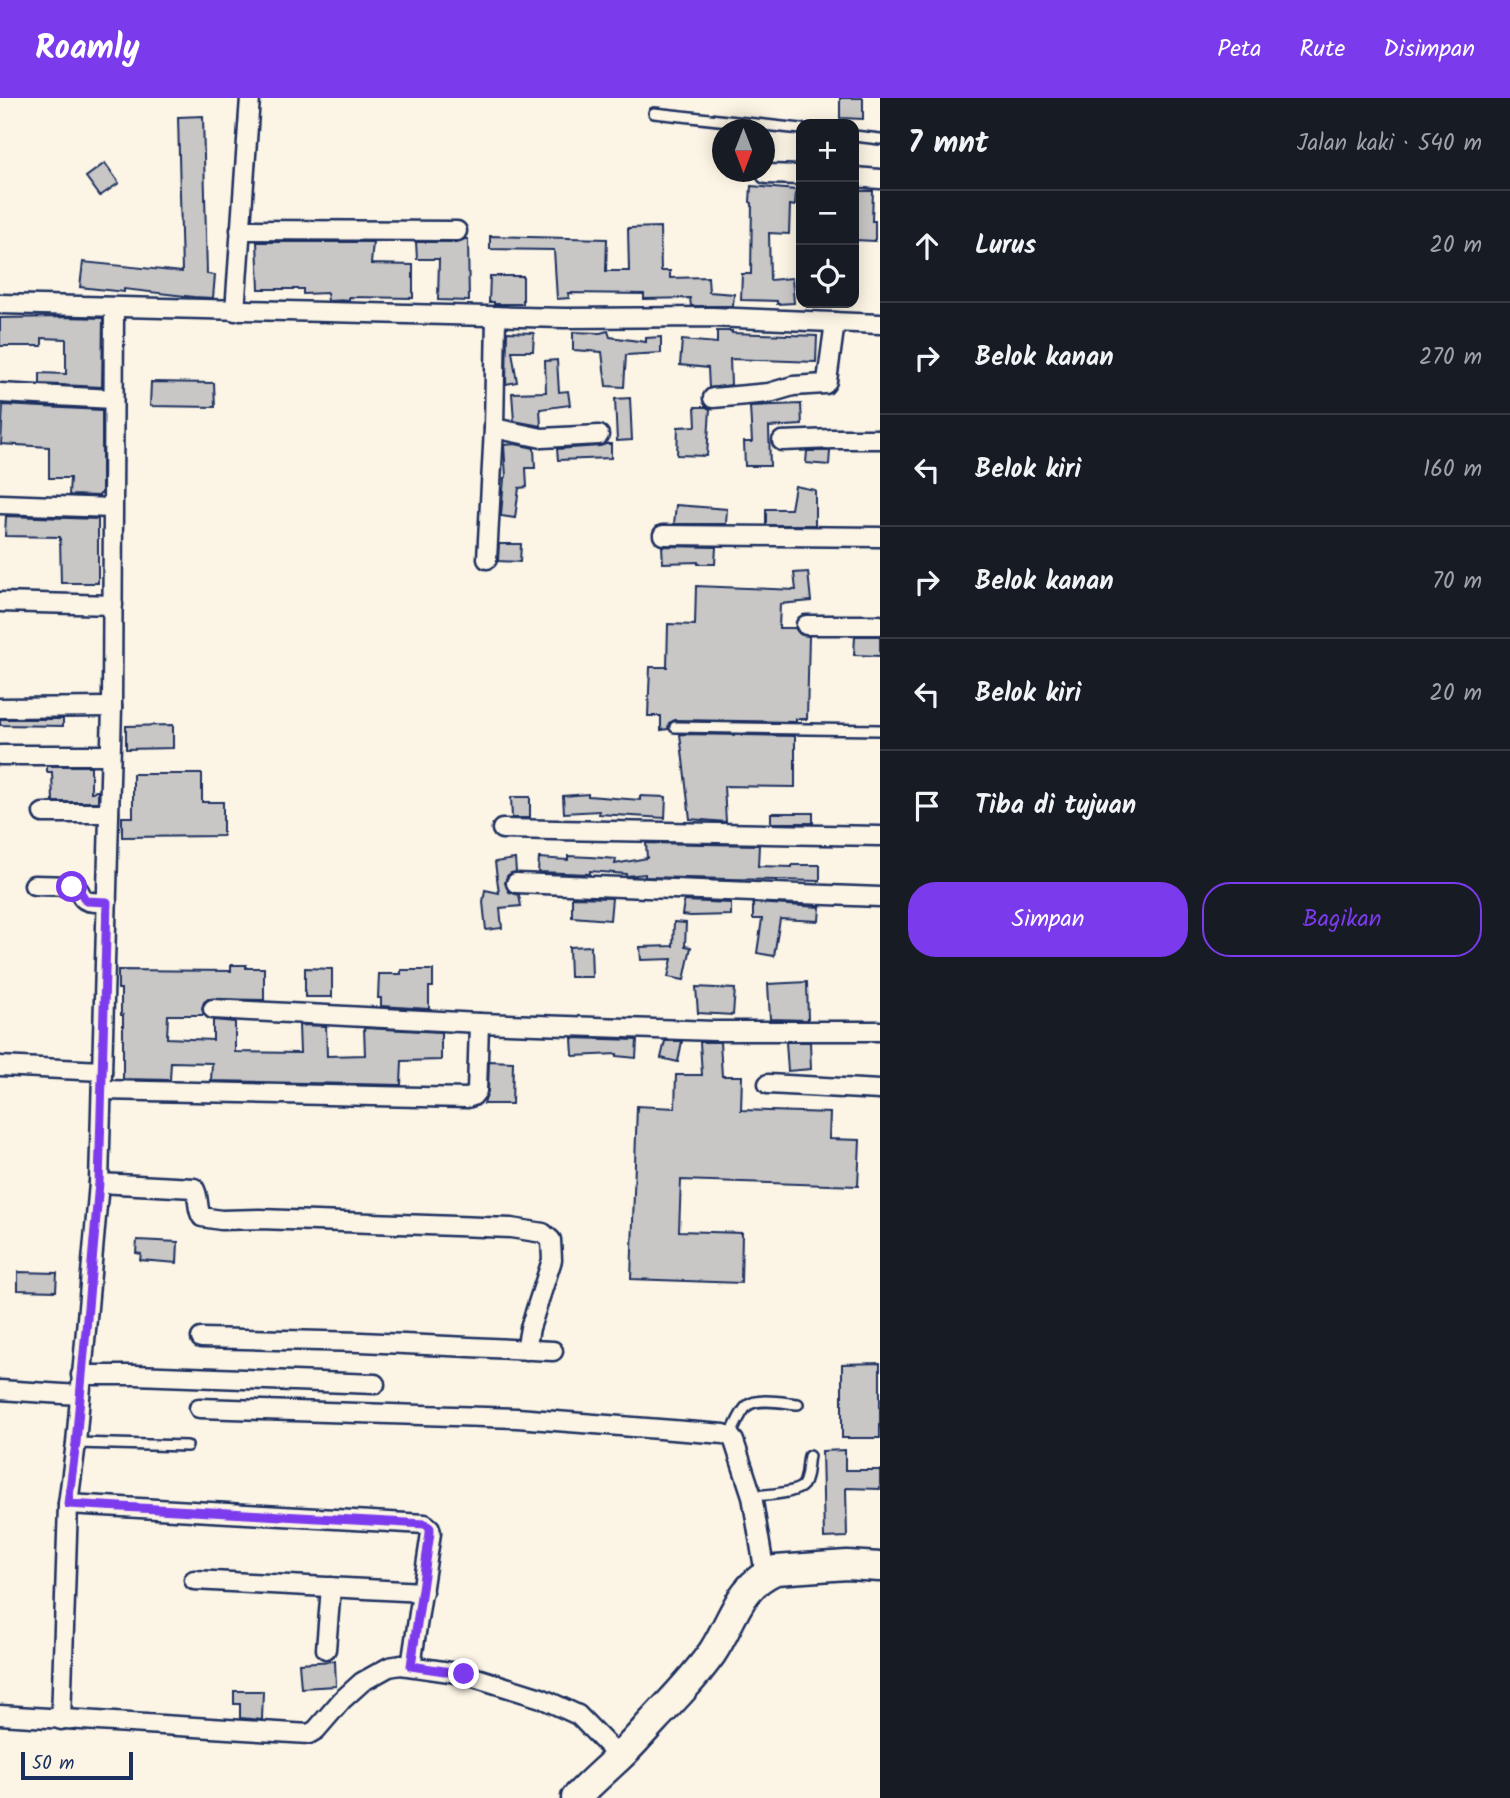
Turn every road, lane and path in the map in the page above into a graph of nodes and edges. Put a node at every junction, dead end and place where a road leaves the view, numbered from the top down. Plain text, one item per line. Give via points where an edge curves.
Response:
1 (250, 98) edge
2 (654, 113) dead end
3 (796, 128) edge
4 (859, 137) edge
5 (880, 139) edge
6 (775, 174) edge
7 (796, 175) edge
8 (859, 177) edge
9 (880, 179) edge
10 (240, 230) junction
11 (457, 231) dead end
12 (0, 304) edge
13 (114, 308) junction
14 (235, 311) junction
15 (496, 316) junction
16 (835, 322) junction
17 (880, 324) edge
18 (0, 393) edge
19 (713, 398) dead end
20 (113, 399) junction
21 (494, 428) junction
22 (599, 435) dead end
23 (880, 439) edge
24 (782, 441) dead end
25 (0, 504) edge
26 (112, 508) junction
27 (663, 535) dead end
28 (880, 537) edge
29 (487, 559) dead end
30 (0, 602) edge
31 (113, 605) junction
32 (806, 625) dead end
33 (880, 625) edge
34 (112, 707) junction
35 (0, 708) edge
36 (675, 727) dead end
37 (880, 730) edge
38 (0, 755) edge
39 (110, 755) junction
40 (43, 813) dead end
41 (109, 813) junction
42 (502, 829) dead end
43 (880, 836) edge
44 (516, 883) dead end
45 (34, 886) dead end
46 (880, 897) edge
47 (107, 902) junction
48 (213, 1009) dead end
49 (479, 1023) junction
50 (880, 1031) edge
51 (0, 1066) edge
52 (102, 1070) junction
53 (768, 1084) dead end
54 (102, 1090) junction
55 (880, 1090) edge
56 (99, 1183) junction
57 (201, 1338) dead end
58 (526, 1350) junction
59 (552, 1351) dead end
60 (82, 1375) junction
61 (375, 1384) dead end
62 (0, 1390) edge
63 (79, 1395) junction
64 (798, 1404) dead end
65 (199, 1408) dead end
66 (730, 1436) junction
67 (76, 1443) junction
68 (187, 1446) dead end
69 (808, 1456) dead end
70 (752, 1496) junction
71 (68, 1504) junction
72 (880, 1567) edge
73 (765, 1574) junction
74 (194, 1580) dead end
75 (331, 1587) junction
76 (423, 1592) junction
77 (326, 1649) dead end
78 (411, 1666) junction
79 (0, 1715) edge
80 (61, 1720) junction
81 (619, 1757) junction
82 (576, 1798) edge

1 - 10 street
2 - 3 lane
4 - 5 lane
6 - 7 street
8 - 9 street
10 - 11 street
10 - 14 street
12 - 13 street
13 - 14 street
13 - 20 street
14 - 15 street
15 - 16 street
15 - 21 street
16 - 17 street
16 - 19 street via 825,384
18 - 20 street
20 - 26 street
21 - 22 street via 542,438
21 - 29 street
23 - 24 street
25 - 26 street
26 - 31 street
27 - 28 street
30 - 31 street
31 - 34 street
32 - 33 street
34 - 35 street
34 - 39 street
36 - 37 lane
38 - 39 street
39 - 41 street
40 - 41 street
41 - 47 street
42 - 43 street
44 - 46 street
45 - 47 street via 74,887 86,901
47 - 52 street
48 - 49 street
49 - 50 street
49 - 54 street via 476,1092 467,1098
51 - 52 street
52 - 54 street
53 - 55 street
54 - 56 street
56 - 58 street via 194,1188 198,1212 211,1219 512,1228 543,1233 551,1240 552,1260
56 - 60 street
57 - 58 street
58 - 59 street
60 - 61 street
60 - 63 street
62 - 63 street
63 - 67 street
64 - 66 lane via 752,1403
65 - 66 street via 517,1418
66 - 70 street
67 - 68 lane
67 - 71 street
69 - 70 lane via 801,1487
70 - 73 street
71 - 76 street via 422,1523 430,1533
71 - 80 street
72 - 73 main road via 847,1565
73 - 81 main road via 742,1597 689,1682
74 - 75 street
75 - 76 street
75 - 77 street
76 - 78 street
78 - 80 street via 389,1667 362,1682 309,1734
78 - 81 street via 464,1674 541,1698 578,1715
79 - 80 street
81 - 82 main road

